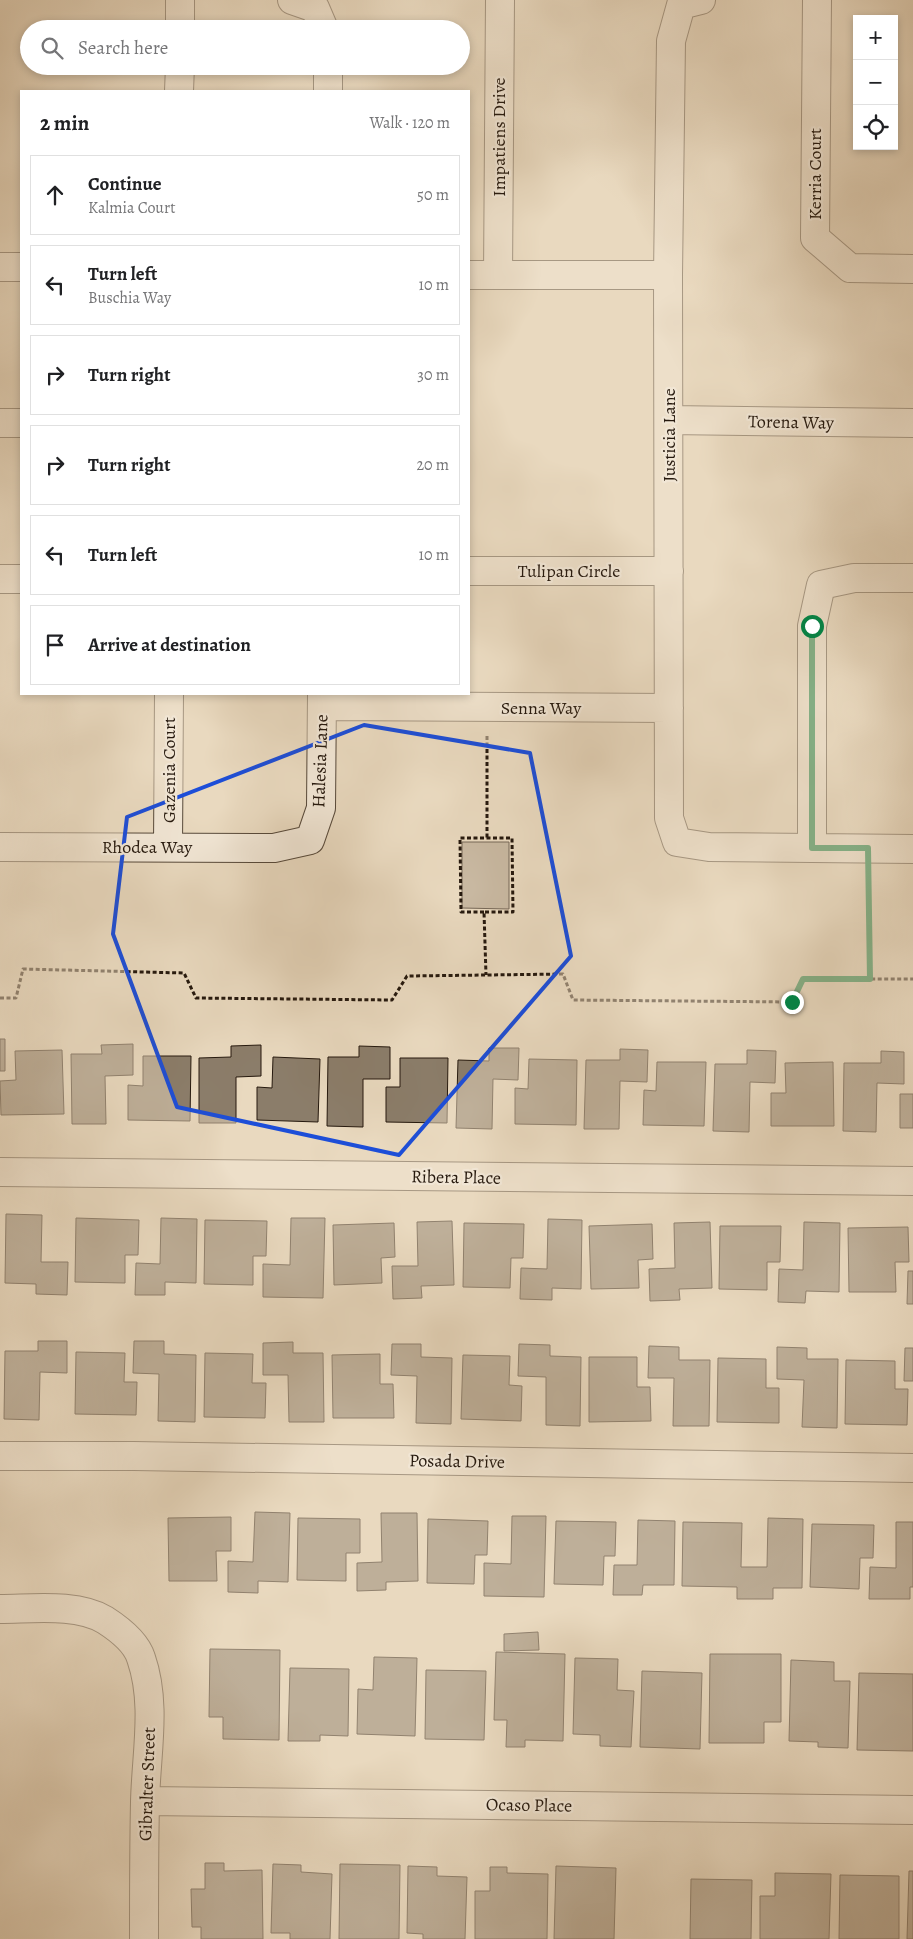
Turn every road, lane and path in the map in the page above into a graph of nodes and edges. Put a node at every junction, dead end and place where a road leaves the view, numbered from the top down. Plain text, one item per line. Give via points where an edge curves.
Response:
1 (180, 0) edge
2 (500, 0) edge
3 (701, 0) edge
4 (817, 0) edge
5 (298, 2) edge
6 (180, 20) edge
7 (320, 20) edge
8 (180, 75) edge
9 (328, 75) edge
10 (180, 90) edge
11 (328, 90) edge
12 (0, 267) edge
13 (20, 267) edge
14 (913, 269) edge
15 (470, 275) edge
16 (498, 275) junction
17 (668, 275) junction
18 (668, 420) junction
19 (0, 423) edge
20 (20, 423) edge
21 (913, 423) edge
22 (470, 571) edge
23 (669, 571) junction
24 (0, 578) edge
25 (913, 578) edge
26 (20, 579) edge
27 (169, 695) edge
28 (322, 700) edge
29 (487, 708) junction
30 (669, 708) junction
31 (487, 838) junction
32 (294, 844) joint
33 (0, 847) edge
34 (168, 847) junction
35 (812, 848) junction
36 (868, 848) junction
37 (913, 848) edge
38 (484, 912) junction
39 (486, 975) junction
40 (870, 979) junction
41 (913, 979) edge
42 (0, 998) edge
43 (0, 1172) edge
44 (913, 1181) edge
45 (0, 1456) edge
46 (913, 1468) edge
47 (0, 1610) edge
48 (145, 1800) junction
49 (913, 1810) edge
50 (144, 1939) edge

1 - 6 street
2 - 16 street, Impatiens Drive
3 - 17 street, Justicia Lane via 681,5 671,41
4 - 14 street, Kerria Court via 815,238 850,268
5 - 7 street via 315,8
8 - 10 street
9 - 11 street
12 - 13 street
15 - 16 street
16 - 17 street
17 - 18 street, Justicia Lane
18 - 21 street, Torena Way
18 - 23 street, Justicia Lane
19 - 20 street
22 - 23 street, Tulipan Circle
23 - 30 street, Justicia Lane
24 - 26 street
25 - 35 street via 854,578 821,585 812,626
27 - 34 street, Gazenia Court
28 - 29 street, Senna Way
28 - 32 street, Halesia Lane via 321,808 310,840
29 - 30 street, Senna Way
29 - 31 path
30 - 35 street, Justicia Lane via 669,818 677,842 709,847
31 - 38 path via 460,838 460,912
31 - 38 path via 512,838 512,912
32 - 34 street, Rhodea Way via 274,848
33 - 34 street, Rhodea Way
35 - 36 street
36 - 37 street
36 - 40 path
38 - 39 path
39 - 40 path via 563,974 573,1000 792,1002 803,979
39 - 42 path via 407,976 392,1000 196,998 184,973 23,970 16,998
40 - 41 path
43 - 44 street, Ribera Place
45 - 46 street, Posada Drive
47 - 48 street, Gibralter Street via 74,1609 103,1619 126,1636 140,1656 148,1686 150,1715
48 - 49 street, Ocaso Place
48 - 50 street, Gibralter Street

